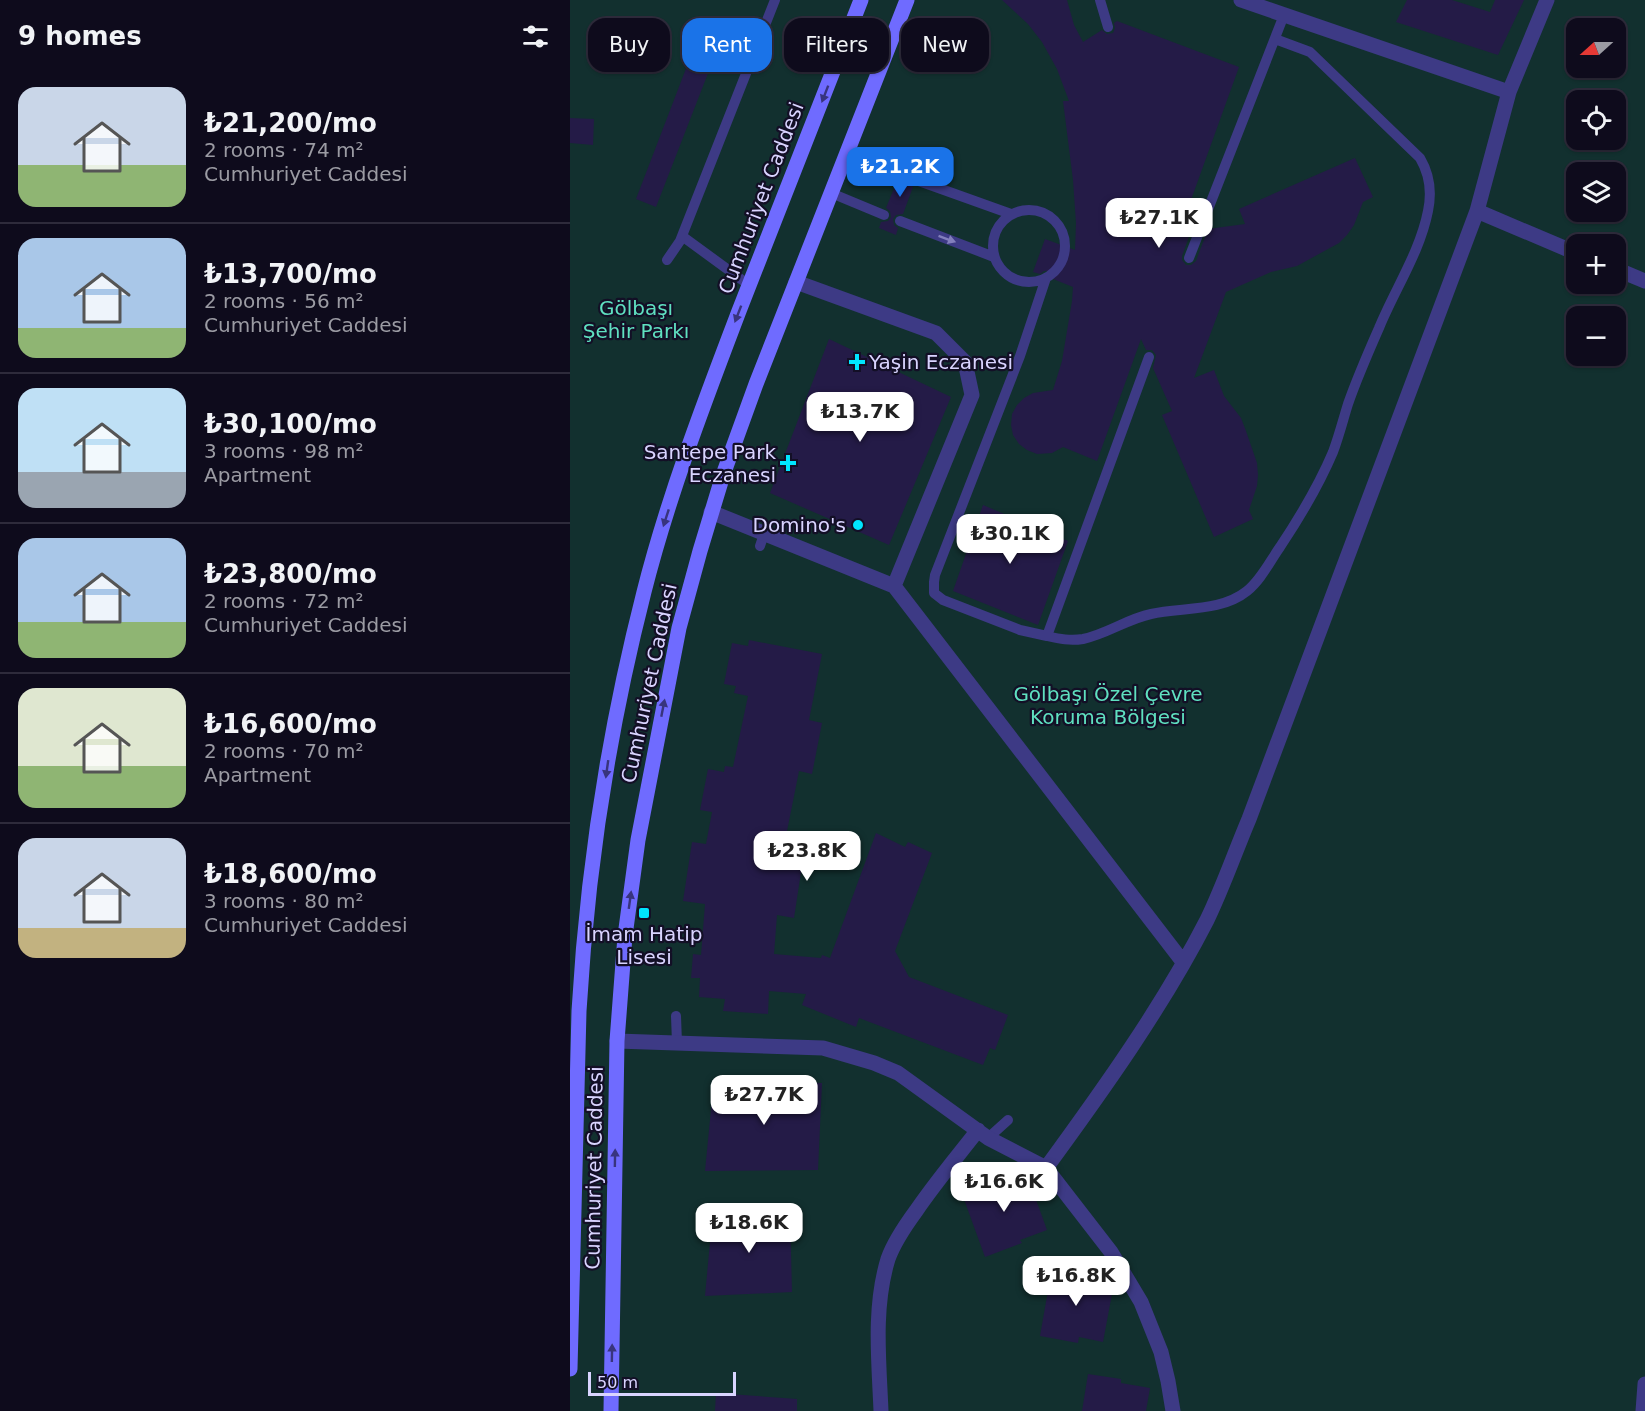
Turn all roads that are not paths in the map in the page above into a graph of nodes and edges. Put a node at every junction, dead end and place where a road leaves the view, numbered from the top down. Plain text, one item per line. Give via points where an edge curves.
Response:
1 (775, 0) edge
2 (861, 0) edge
3 (907, 0) edge
4 (1100, 0) edge
5 (1242, 0) edge
6 (1547, 0) edge
7 (1284, 15) junction
8 (1107, 27) dead end
9 (1275, 39) junction
10 (1509, 92) junction
11 (847, 153) junction
12 (899, 174) dead end
13 (916, 180) dead end
14 (831, 193) junction
15 (1477, 211) junction
16 (1011, 214) junction
17 (884, 215) dead end
18 (900, 221) dead end
19 (682, 236) junction
20 (1566, 249) edge
21 (994, 256) junction
22 (1189, 258) dead end
23 (667, 260) dead end
24 (1626, 273) edge
25 (1046, 278) junction
26 (1645, 281) edge
27 (796, 282) junction
28 (749, 285) junction
29 (1149, 357) dead end
30 (711, 512) junction
31 (894, 586) junction
32 (1047, 636) junction
33 (1184, 962) junction
34 (676, 1016) dead end
35 (617, 1041) junction
36 (677, 1043) junction
37 (1008, 1120) dead end
38 (983, 1134) junction
39 (1046, 1168) junction
40 (570, 1369) edge
41 (1645, 1384) edge
42 (611, 1411) edge
43 (880, 1411) edge
44 (1173, 1411) edge
45 (1643, 1411) edge

1 - 19 lane
2 -> 28 main road, Cumhuriyet Caddesi
3 - 11 main road, Cumhuriyet Caddesi
4 - 8 lane
5 - 7 street
6 - 10 street
7 - 9 lane
7 - 10 street
9 - 22 lane
9 - 32 lane via 1310,52 1420,158 1429,179 1424,226 1318,483 1250,589 1218,604 1150,614 1085,638
10 - 15 street
11 - 12 lane
11 - 14 main road, Cumhuriyet Caddesi
13 - 16 lane
14 - 17 lane
14 - 27 main road, Cumhuriyet Caddesi
15 - 20 street
15 - 33 street via 1249,819 1208,918
16 - 21 lane via 995,232
16 - 25 lane via 1024,210 1040,212 1053,219 1062,232 1062,261
18 -> 21 lane
19 - 23 lane
19 - 28 lane
21 - 25 lane via 998,266 1015,280 1036,282
24 - 26 street
25 - 32 lane via 934,582 934,593 1020,630
27 - 30 main road, Cumhuriyet Caddesi
27 - 31 street via 936,333 965,362 972,395
28 -> 40 main road, Cumhuriyet Caddesi via 665,520 644,591 609,755 581,974
29 - 32 lane
30 - 31 street via 762,540
35 -> 30 main road, Cumhuriyet Caddesi via 638,840 679,628
31 - 33 street
33 - 39 street
34 - 36 lane
35 - 36 street
42 -> 35 main road, Cumhuriyet Caddesi
36 - 38 street via 823,1048 874,1063 898,1073
37 - 38 lane
38 - 39 street
38 - 43 street via 915,1212 889,1257 879,1319
39 - 44 street via 1111,1252 1141,1302 1161,1352
41 - 45 street

